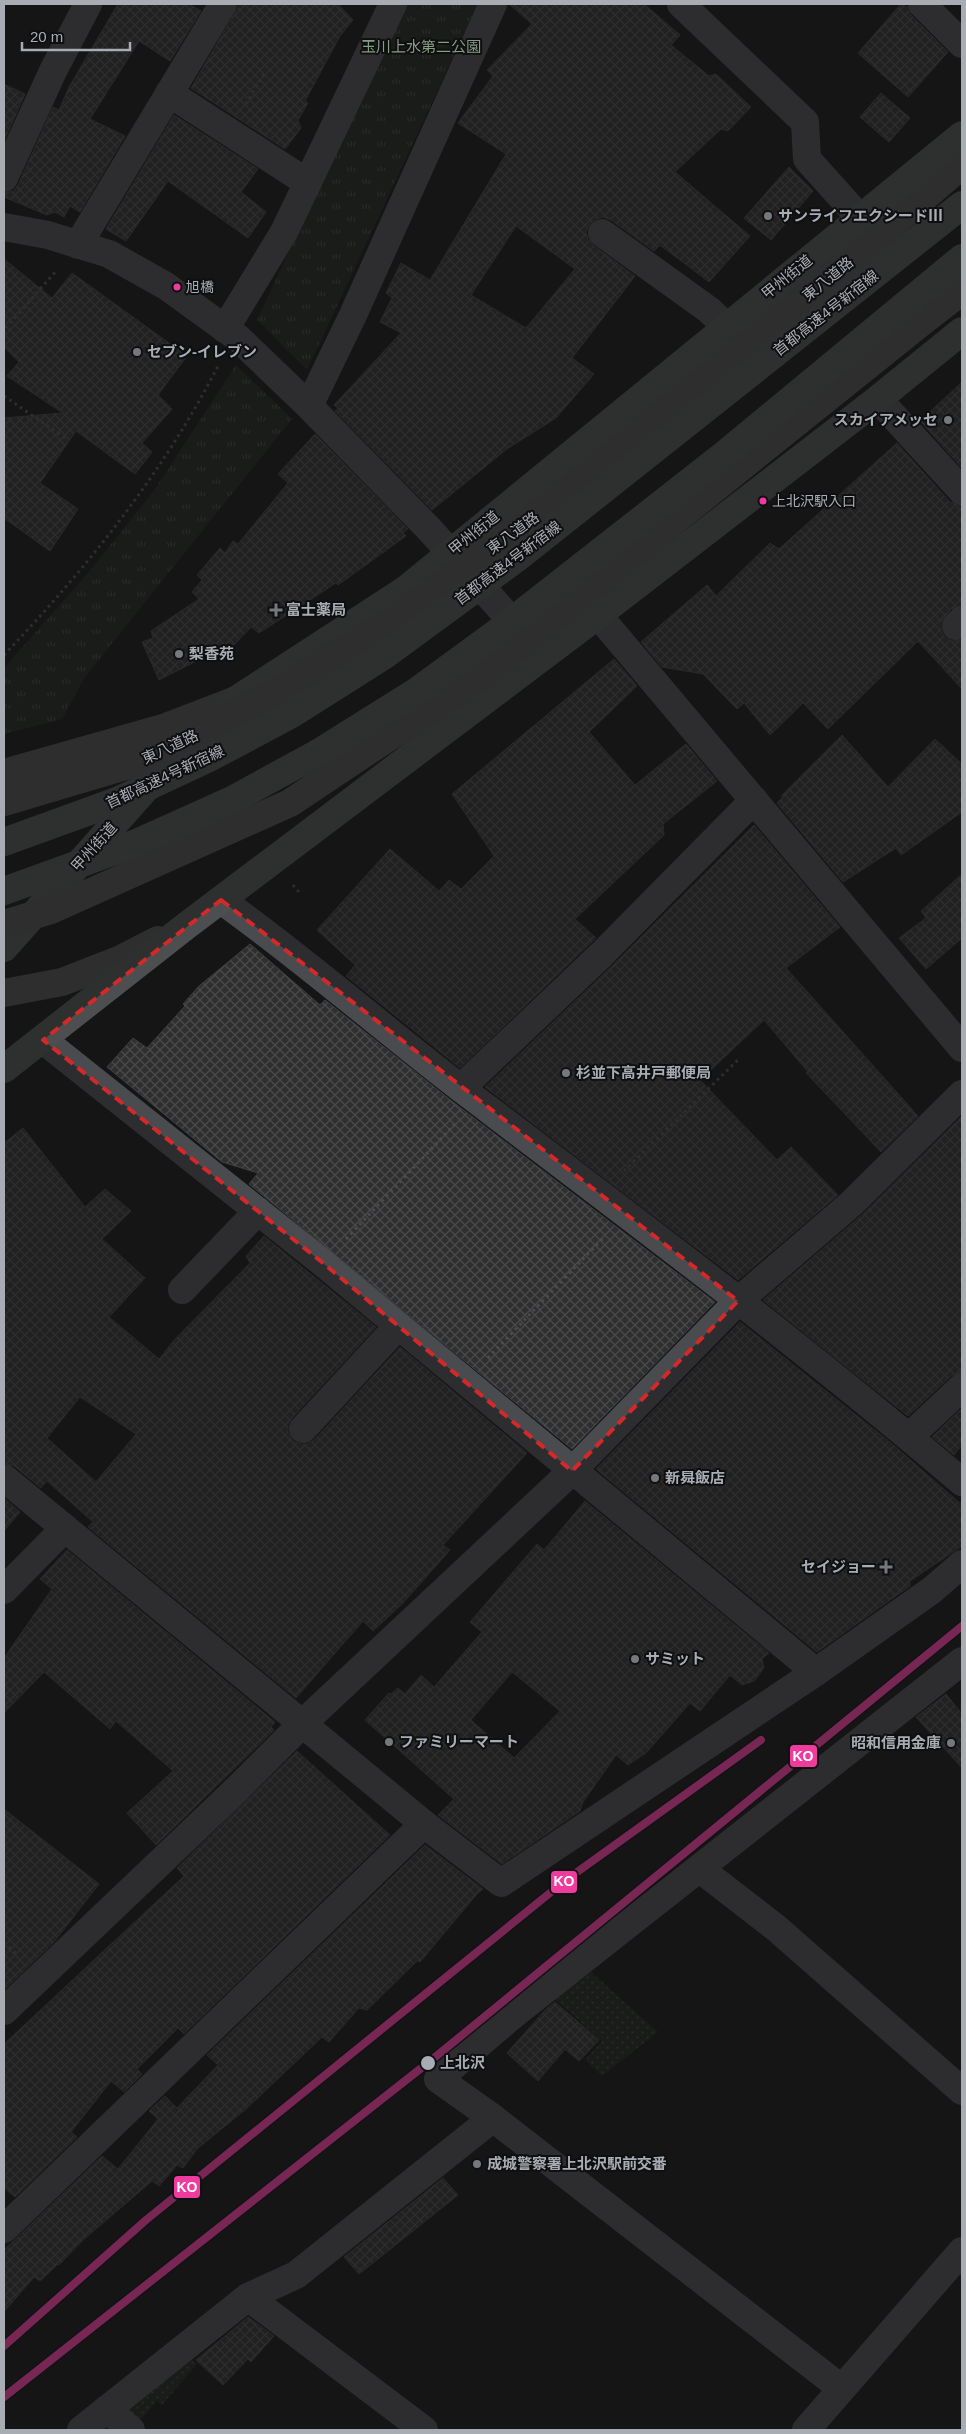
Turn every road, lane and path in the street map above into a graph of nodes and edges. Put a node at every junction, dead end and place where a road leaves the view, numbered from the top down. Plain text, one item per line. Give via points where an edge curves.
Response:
1 (88, 4) edge
2 (223, 4) edge
3 (393, 4) edge
4 (493, 4) edge
5 (681, 4) edge
6 (922, 4) edge
7 (962, 44) edge
8 (169, 93) junction
9 (962, 134) edge
10 (962, 165) edge
11 (4, 178) edge
12 (308, 183) junction
13 (962, 205) edge
14 (860, 218) junction
15 (4, 227) edge
16 (602, 233) dead end
17 (78, 245) junction
18 (962, 258) edge
19 (962, 291) edge
20 (727, 327) junction
21 (962, 331) edge
22 (232, 333) junction
23 (4, 334) edge
24 (4, 396) edge
25 (878, 399) junction
26 (309, 406) junction
27 (65, 438) dead end
28 (962, 491) edge
29 (450, 552) junction
30 (598, 615) junction
31 (4, 655) edge
32 (543, 655) junction
33 (236, 700) junction
34 (4, 773) edge
35 (754, 800) junction
36 (4, 802) edge
37 (4, 842) edge
38 (293, 884) dead end
39 (4, 891) edge
40 (299, 892) dead end
41 (221, 900) junction
42 (4, 924) edge
43 (186, 926) junction
44 (4, 948) edge
45 (4, 993) edge
46 (43, 1040) junction
47 (962, 1048) edge
48 (740, 1058) dead end
49 (4, 1069) edge
50 (469, 1094) junction
51 (962, 1094) edge
52 (600, 1194) junction
53 (258, 1211) junction
54 (626, 1214) junction
55 (323, 1264) junction
56 (182, 1290) dead end
57 (738, 1301) junction
58 (398, 1326) junction
59 (466, 1382) junction
60 (962, 1386) edge
61 (303, 1429) dead end
62 (909, 1437) junction
63 (572, 1471) junction
64 (4, 1478) edge
65 (962, 1482) edge
66 (65, 1528) junction
67 (962, 1564) edge
68 (4, 1590) edge
69 (962, 1661) edge
70 (816, 1672) junction
71 (302, 1724) junction
72 (424, 1824) junction
73 (700, 1869) junction
74 (4, 2011) edge
75 (962, 2090) edge
76 (493, 2118) junction
77 (4, 2229) edge
78 (962, 2251) edge
79 (248, 2296) junction
80 (841, 2388) junction
81 (107, 2409) junction
82 (80, 2430) edge
83 (131, 2430) edge
84 (424, 2430) edge
85 (806, 2430) edge

1 - 11 street
2 - 8 street
3 - 12 street
4 - 26 street
5 - 14 street via 805,122 807,159
6 - 7 street
8 - 12 street
8 - 17 street
9 - 14 highway, 甲州街道
10 - 36 main road, 東八道路, bridge via 544,510 390,622 274,693 152,758
12 - 22 street
13 - 37 highway, 首都高速4号新宿線, bridge via 517,558 385,655 292,714 211,757 117,801
14 - 20 highway, 甲州街道
15 - 17 street via 48,234
16 - 20 street via 709,310
17 - 22 street via 109,254 158,282
17 - 23 path
18 - 39 highway, bridge via 725,454 499,631 416,691 318,754 232,800 134,844
19 - 42 main road, bridge via 485,673 290,803 51,910
20 - 29 highway, 甲州街道
21 - 25 highway
22 - 26 street
22 - 31 path via 198,406 115,528
24 - 27 path
25 - 28 street
25 - 30 highway
26 - 29 street
29 - 32 street
29 - 33 highway, 甲州街道 via 405,590
30 - 32 highway
30 - 35 street
32 - 41 highway via 432,743
33 - 34 main road via 163,728
33 - 44 highway, 甲州街道 via 158,776
35 - 47 street
35 - 50 street
38 - 40 path
41 - 43 highway
41 - 50 street
43 - 45 main road via 121,959 62,982
43 - 46 highway
46 - 49 highway
46 - 53 street
48 - 52 path
50 - 52 street
50 - 55 path
51 - 57 street via 852,1203
52 - 54 street
53 - 55 street
53 - 56 street
54 - 57 street
54 - 59 path
55 - 58 street
57 - 62 street
57 - 63 street
58 - 59 street
58 - 61 street
59 - 63 street
60 - 62 street
62 - 65 street
63 - 70 street
63 - 71 street
64 - 66 street
66 - 68 street
66 - 71 street
67 - 70 street via 932,1590
69 - 73 street
70 - 72 street via 502,1884
71 - 72 street
71 - 74 street
72 - 77 street
73 - 75 street via 775,1927
73 - 76 street via 438,2079
76 - 79 street via 296,2275
76 - 80 street
78 - 80 street
79 - 81 street
79 - 84 street
80 - 85 street
81 - 82 street
81 - 83 street

